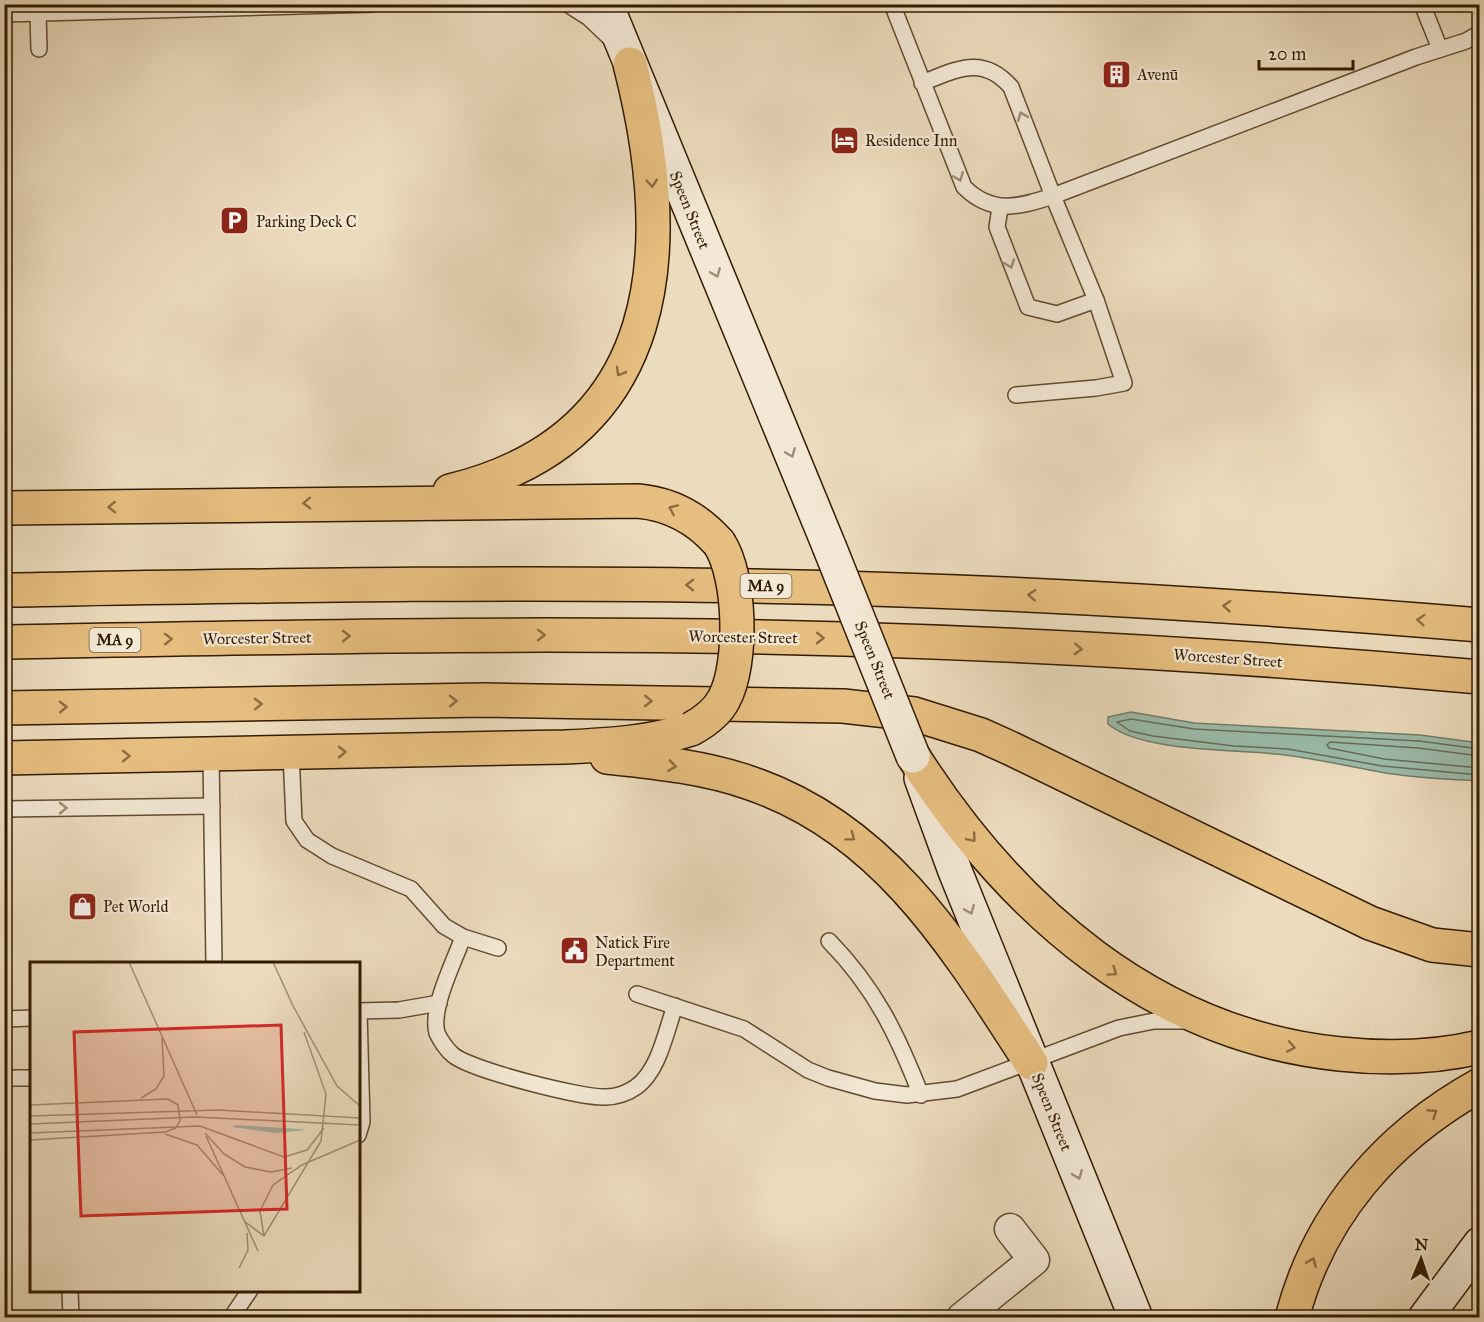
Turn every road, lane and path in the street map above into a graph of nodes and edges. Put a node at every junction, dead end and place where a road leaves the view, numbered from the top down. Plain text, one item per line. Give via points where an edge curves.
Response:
1 (373, 4) edge
2 (567, 4) edge
3 (606, 4) edge
4 (892, 4) edge
5 (1422, 4) edge
6 (327, 5) edge
7 (223, 7) edge
8 (38, 13) junction
9 (4, 14) edge
10 (1479, 33) edge
11 (39, 49) dead end
12 (1440, 49) junction
13 (630, 64) junction
14 (922, 83) junction
15 (1053, 196) junction
16 (1000, 208) junction
17 (1096, 300) junction
18 (1016, 395) dead end
19 (365, 502) junction
20 (4, 508) edge
21 (4, 590) edge
22 (1479, 625) edge
23 (4, 642) edge
24 (1479, 677) edge
25 (4, 708) edge
26 (509, 750) junction
27 (291, 753) junction
28 (211, 754) junction
29 (913, 756) junction
30 (4, 758) edge
31 (212, 806) junction
32 (4, 809) edge
33 (463, 937) junction
34 (829, 941) dead end
35 (498, 948) dead end
36 (1479, 950) edge
37 (214, 962) edge
38 (637, 994) dead end
39 (439, 1003) junction
40 (675, 1006) junction
41 (360, 1011) edge
42 (30, 1018) edge
43 (4, 1019) edge
44 (1210, 1023) junction
45 (1479, 1047) edge
46 (360, 1048) edge
47 (1031, 1063) junction
48 (4, 1078) edge
49 (30, 1078) edge
50 (1479, 1085) edge
51 (921, 1095) junction
52 (360, 1128) edge
53 (1010, 1230) dead end
54 (1479, 1244) edge
55 (70, 1292) edge
56 (249, 1292) edge
57 (71, 1317) edge
58 (231, 1317) edge
59 (962, 1317) edge
60 (1136, 1317) edge
61 (1292, 1317) edge
62 (1425, 1317) edge

1 - 6 lane
2 - 13 lane via 606,33
3 - 13 main road, Speen Street
4 - 14 lane
5 - 12 lane
6 - 7 lane
7 - 8 lane
8 - 9 lane
8 - 11 lane
10 - 12 lane
12 - 15 lane
13 -> 19 highway via 648,142 654,239 641,320 629,355 615,379 573,430 526,463 467,487
13 -> 29 main road, Speen Street, bridge
15 -> 14 lane via 1011,87 1003,78 981,67 969,66
14 -> 16 lane via 964,187 980,200
15 - 16 lane via 1017,208
15 - 17 lane
16 -> 17 lane via 997,227 1028,307 1057,314
17 - 18 lane via 1124,382
19 -> 20 highway
26 -> 19 highway, bridge via 627,743 691,729 717,710 728,692 733,671 735,583 729,560 719,543 691,518 654,502
22 -> 21 highway, MA 9 via 1026,594 755,586 501,584
23 -> 24 highway, Worcester Street / MA 9 via 492,635 831,638 1174,654
25 -> 36 highway via 612,701 833,705 914,714 1012,749 1370,924 1432,945
27 -> 26 highway
26 -> 47 highway via 626,759 706,771 772,791 813,813 855,840 914,895
27 - 28 highway
27 - 33 lane via 294,821 307,840 332,856 411,890 444,926
30 -> 28 highway
28 - 31 lane
29 -> 44 highway via 977,844 1063,931 1128,982
29 -> 47 main road, Speen Street
32 -> 31 lane
31 - 37 lane
33 - 35 lane
33 - 39 lane
34 - 51 lane via 860,975 887,1015
38 - 40 lane
39 - 40 lane via 437,1032 454,1056 555,1090 609,1098 637,1087 649,1073
39 - 41 lane
40 - 51 lane via 744,1029 808,1070 828,1078 874,1091
42 - 43 lane
44 -> 45 highway via 1291,1048 1379,1058
44 - 47 lane via 1173,1020 1136,1024
46 - 52 lane
47 - 51 lane via 957,1089
47 -> 60 main road, Speen Street
48 - 49 lane
61 -> 50 highway via 1326,1233 1362,1178 1410,1130
53 - 59 street via 1034,1260
54 - 62 main road
55 - 57 lane
56 - 58 lane

